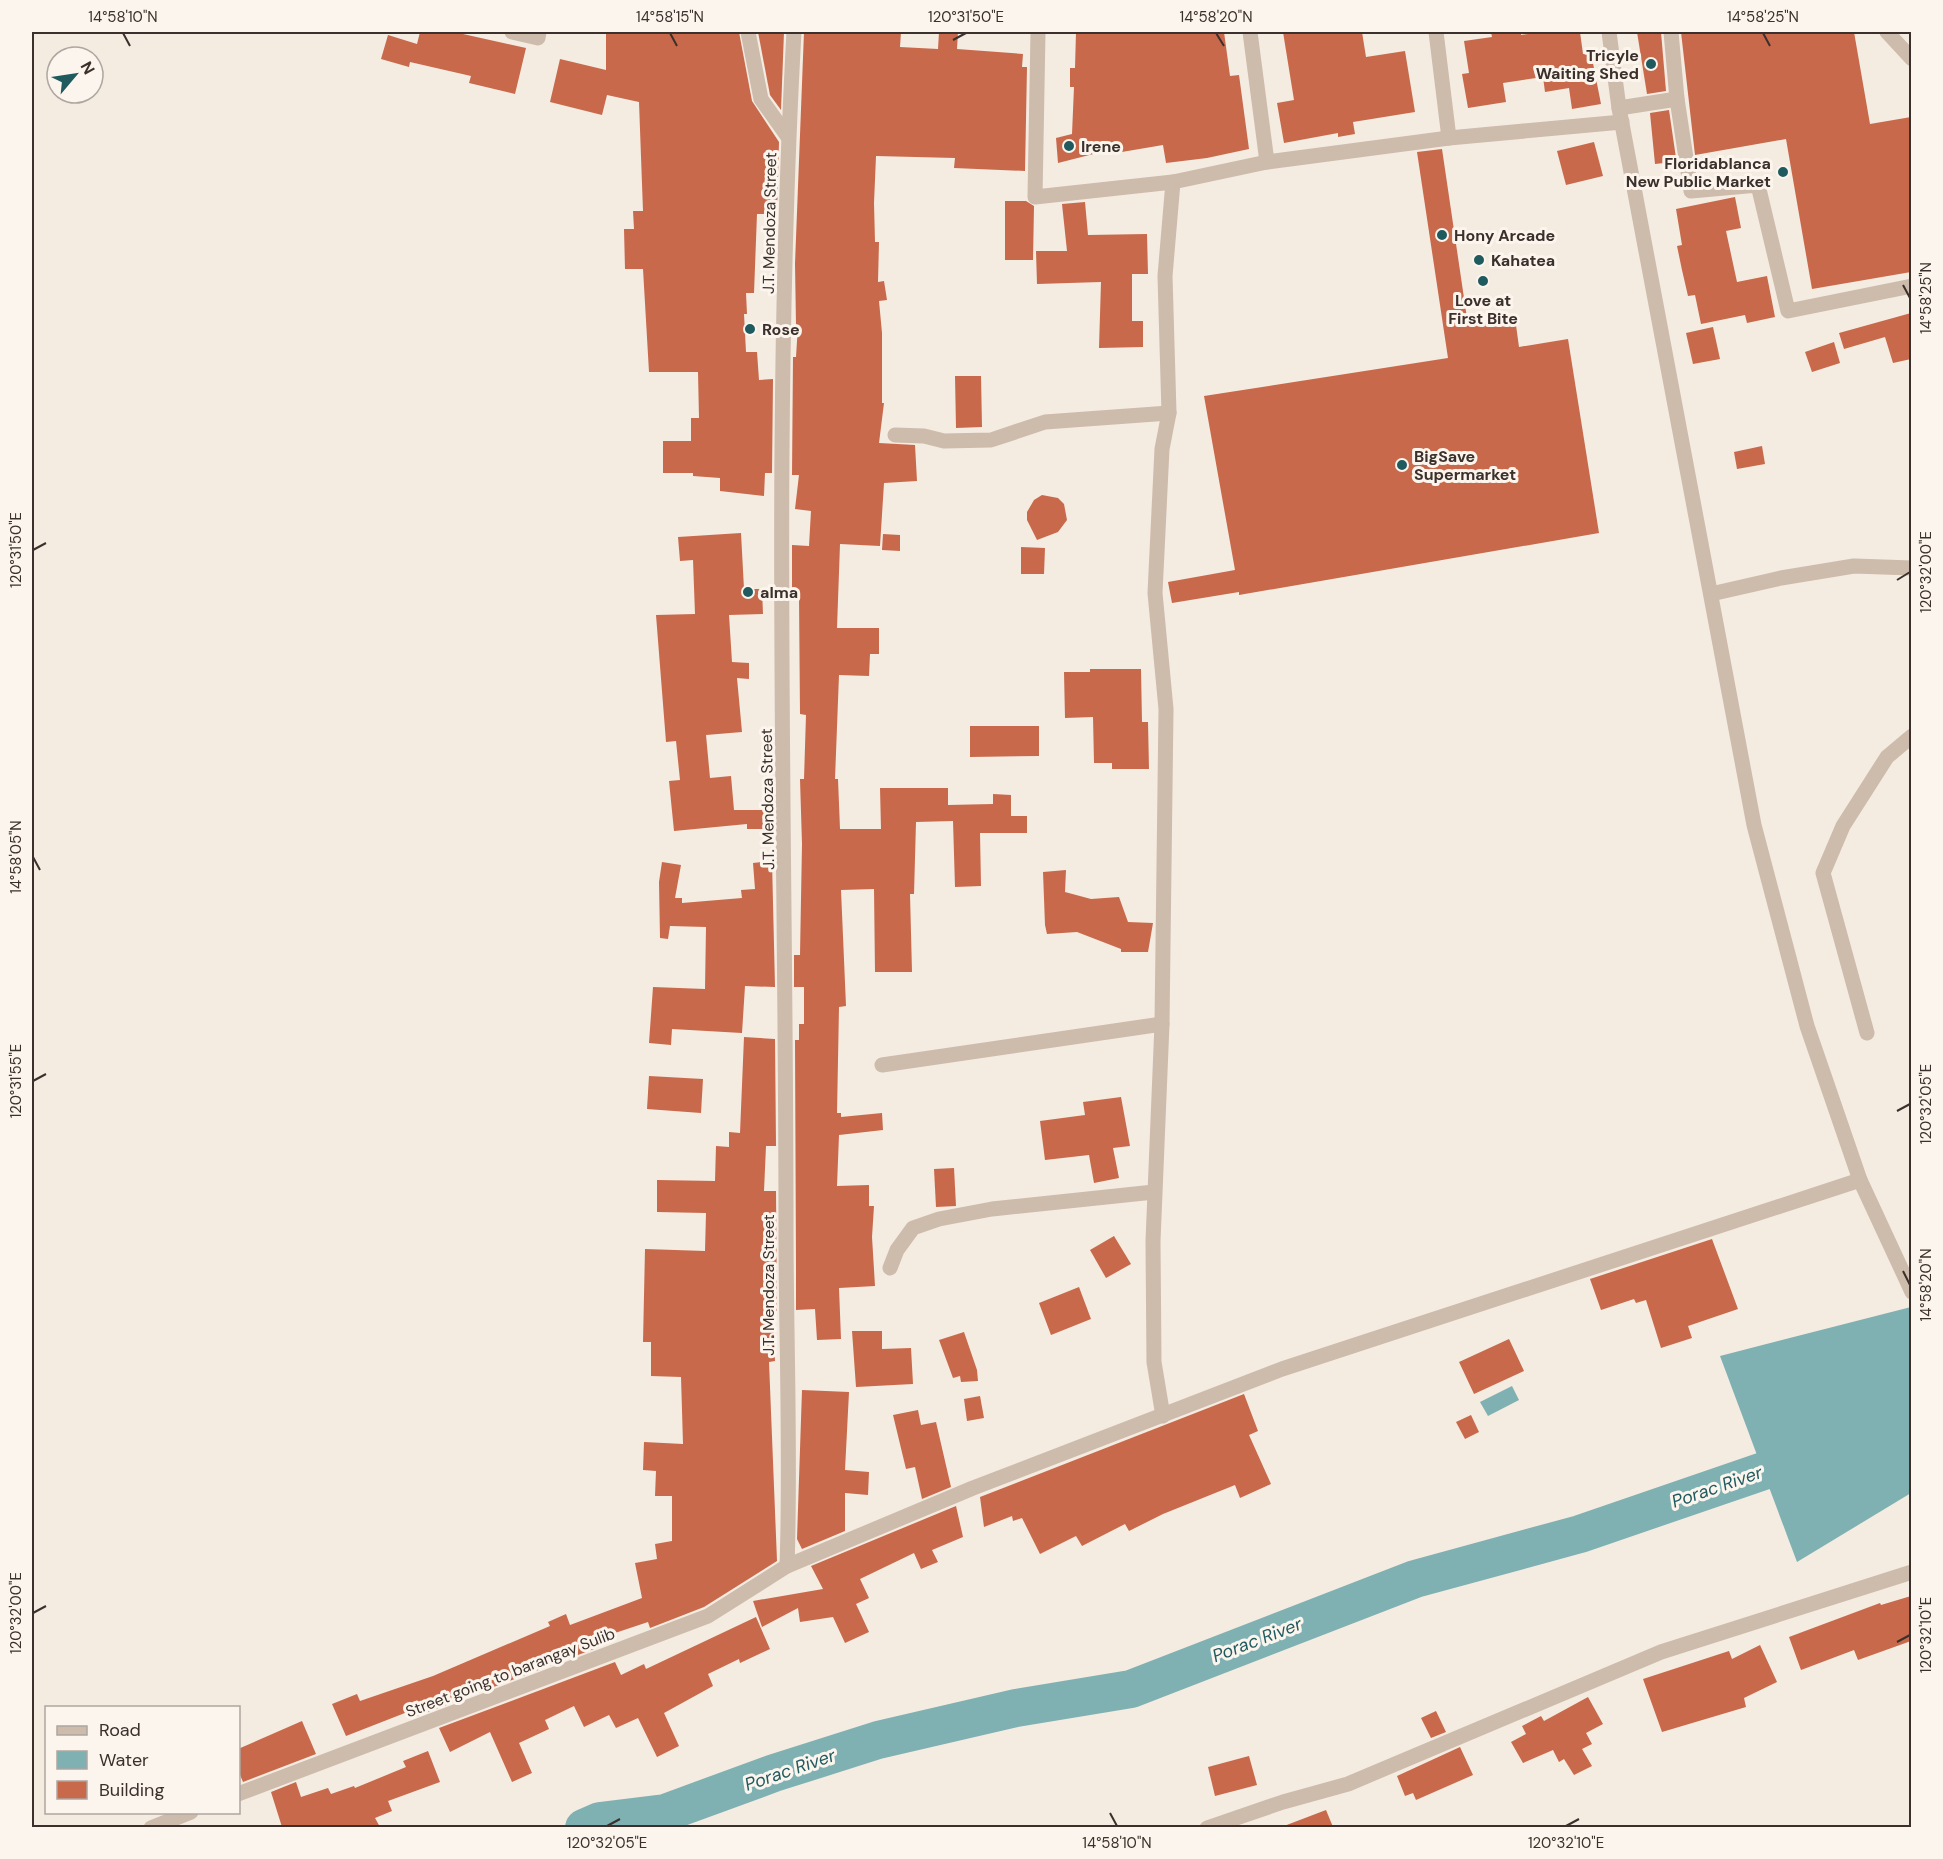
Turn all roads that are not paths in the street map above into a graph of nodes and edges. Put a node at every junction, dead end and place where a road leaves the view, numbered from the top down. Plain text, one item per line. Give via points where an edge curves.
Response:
1 (512, 32) edge
2 (540, 32) edge
3 (748, 32) edge
4 (794, 32) edge
5 (1038, 32) edge
6 (1250, 32) edge
7 (1436, 32) edge
8 (1609, 32) edge
9 (1671, 32) edge
10 (1887, 32) edge
11 (1911, 59) edge
12 (1677, 99) junction
13 (1621, 115) junction
14 (788, 137) junction
15 (1449, 138) junction
16 (1267, 162) junction
17 (1173, 182) junction
18 (1911, 286) edge
19 (1169, 413) junction
20 (895, 435) dead end
21 (1911, 568) edge
22 (1711, 594) junction
23 (1911, 736) edge
24 (1162, 1024) junction
25 (1867, 1033) dead end
26 (882, 1065) dead end
27 (1860, 1180) junction
28 (1154, 1192) junction
29 (890, 1268) dead end
30 (1910, 1289) edge
31 (1163, 1416) junction
32 (787, 1566) junction
33 (1911, 1572) edge
34 (240, 1793) edge
35 (186, 1814) edge
36 (151, 1827) edge
37 (1207, 1827) edge

1 - 2 street via 538,38
3 - 14 street via 761,99
4 - 14 street, J.T. Mendoza Street
5 - 17 street via 1035,197
6 - 16 street
7 - 15 street
8 - 13 street
9 - 12 street
10 - 11 street
12 - 13 street
12 - 18 street via 1691,191 1758,185 1788,311
13 - 15 street
13 - 22 street
14 - 32 street, J.T. Mendoza Street via 781,549
15 - 16 street
16 - 17 street
17 - 19 street via 1165,276
19 - 20 street via 1045,422 991,440 944,441
19 - 24 street via 1162,449 1155,593 1166,709
21 - 22 street via 1854,566
22 - 27 street via 1754,825 1807,1026
23 - 25 street via 1887,757 1843,826 1823,873
24 - 26 street
24 - 28 street
27 - 30 street
27 - 31 street, Street going to barangay Sulib via 1282,1369
28 - 29 street via 992,1209 939,1219 913,1228
28 - 31 street via 1154,1362
31 - 32 street, Street going to barangay Sulib via 973,1488
32 - 34 street, Street going to barangay Sulib via 708,1616
33 - 37 street via 1661,1652 1348,1784
35 - 36 street

